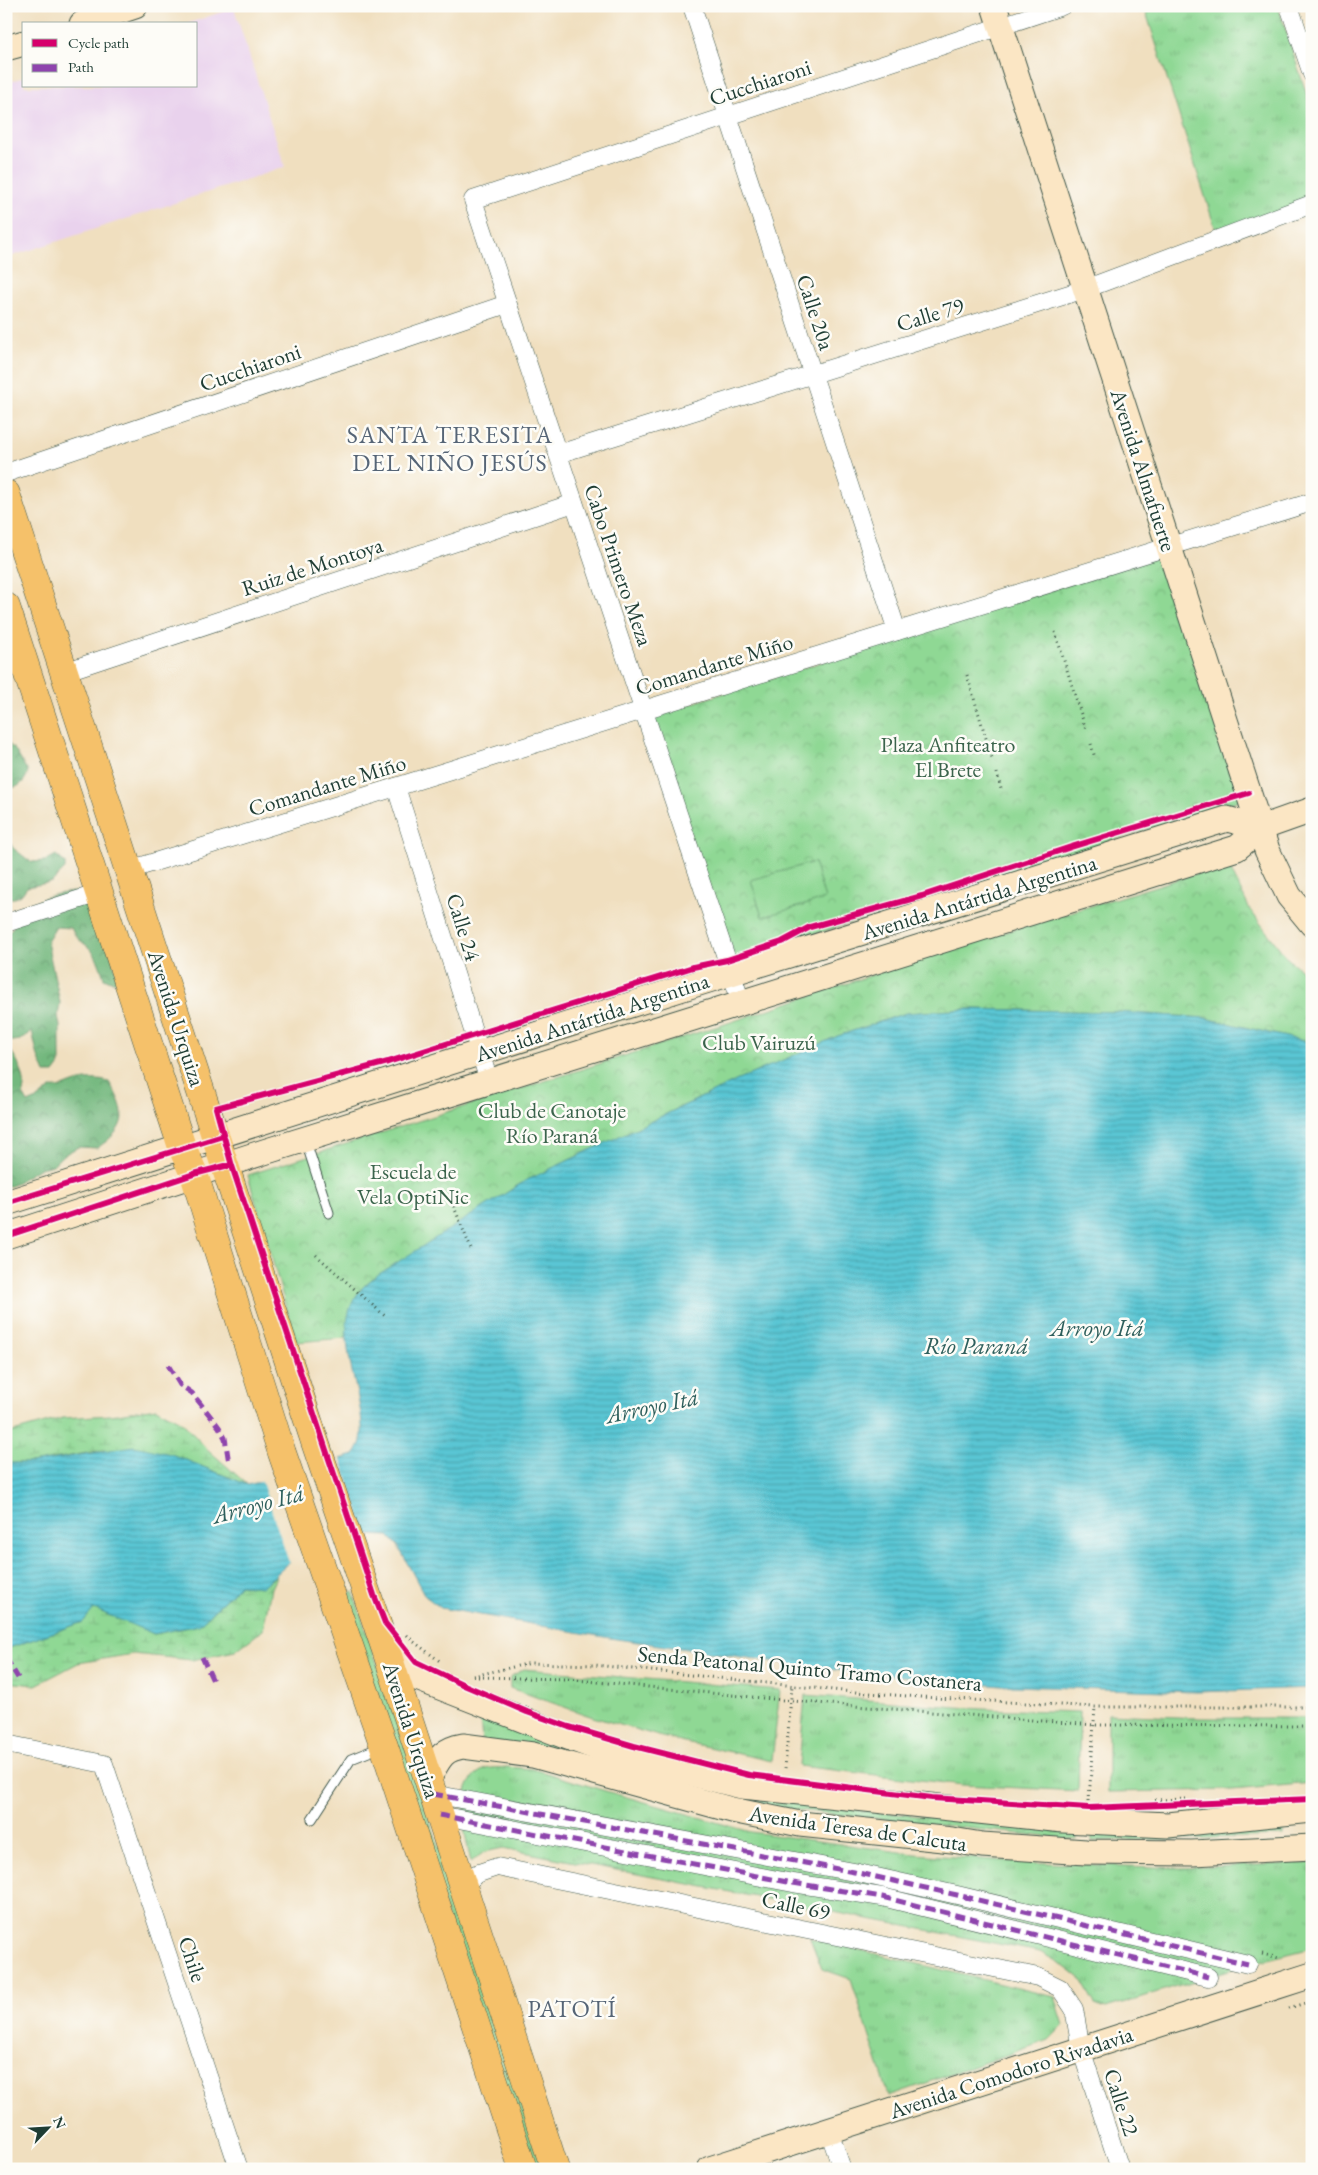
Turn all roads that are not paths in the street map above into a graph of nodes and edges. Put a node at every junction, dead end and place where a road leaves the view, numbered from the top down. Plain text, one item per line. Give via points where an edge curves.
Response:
1 (136, 6) edge
2 (692, 6) edge
3 (1062, 6) edge
4 (1289, 6) edge
5 (997, 16) edge
6 (88, 22) edge
7 (22, 44) edge
8 (6, 48) edge
9 (1312, 74) edge
10 (727, 116) junction
11 (473, 200) joint
12 (1312, 204) edge
13 (1085, 289) junction
14 (507, 304) junction
15 (813, 375) junction
16 (558, 454) junction
17 (6, 473) edge
18 (6, 494) edge
19 (1312, 502) edge
20 (574, 503) junction
21 (1169, 547) junction
22 (6, 606) edge
23 (897, 631) junction
24 (12, 644) edge
25 (64, 672) junction
26 (643, 710) junction
27 (396, 787) junction
28 (1312, 810) edge
29 (1261, 828) junction
30 (129, 870) junction
31 (100, 893) junction
32 (6, 923) edge
33 (1312, 924) edge
34 (731, 974) junction
35 (741, 1002) junction
36 (480, 1053) junction
37 (489, 1081) junction
38 (216, 1137) junction
39 (305, 1139) junction
40 (182, 1147) junction
41 (225, 1166) junction
42 (194, 1174) junction
43 (6, 1203) edge
44 (329, 1213) dead end
45 (6, 1236) edge
46 (394, 1640) junction
47 (6, 1744) edge
48 (384, 1746) junction
49 (433, 1796) junction
50 (1312, 1810) edge
51 (312, 1819) dead end
52 (1312, 1847) edge
53 (463, 1887) junction
54 (1248, 1964) dead end
55 (1312, 1975) edge
56 (1208, 1977) dead end
57 (1081, 2049) junction
58 (829, 2131) junction
59 (239, 2169) edge
60 (523, 2169) edge
61 (556, 2169) edge
62 (710, 2169) edge
63 (842, 2169) edge
64 (1120, 2169) edge

1 - 6 main road
2 - 10 street, Calle 20a
3 - 5 street, Cucchiaroni
4 - 9 street
5 - 10 street, Cucchiaroni
5 - 13 main road, Avenida Almafuerte
7 - 8 main road
10 - 11 street, Cucchiaroni
10 - 15 street, Calle 20a
11 - 14 street, Cabo Primero Meza
12 - 13 street, Calle 79
13 - 15 street, Calle 79
13 - 21 main road, Avenida Almafuerte
14 - 16 street, Cabo Primero Meza
14 - 17 street, Cucchiaroni
15 - 16 street, Calle 79
15 - 23 street, Calle 20a
16 - 20 street, Cabo Primero Meza
18 - 25 main road, Avenida Urquiza
19 - 21 street, Comandante Miño
20 - 25 street, Ruiz de Montoya
20 - 26 street, Cabo Primero Meza
21 - 23 street, Comandante Miño
21 - 29 main road, Avenida Almafuerte
22 - 24 main road, Avenida Urquiza
23 - 26 street, Comandante Miño
24 - 31 main road, Avenida Urquiza
25 - 30 main road, Avenida Urquiza
26 - 27 street, Comandante Miño
26 - 34 street, Cabo Primero Meza
27 - 30 street, Comandante Miño
27 - 36 street, Calle 24
28 - 29 main road, Avenida Antártida Argentina
29 - 33 main road, Avenida Almafuerte via 1267,850 1289,896
29 - 34 main road, Avenida Antártida Argentina via 1227,819
29 - 35 main road, Avenida Antártida Argentina via 1232,850
30 - 38 main road, Avenida Urquiza
31 - 32 street
31 - 40 main road, Avenida Urquiza
34 - 35 street, Cabo Primero Meza
34 - 36 main road, Avenida Antártida Argentina
35 - 37 main road, Avenida Antártida Argentina
36 - 37 street, Calle 24
36 - 38 main road, Avenida Antártida Argentina
37 - 39 main road, Avenida Antártida Argentina
38 - 40 main road, Avenida Antártida Argentina
38 - 41 main road, Avenida Urquiza
39 - 41 main road, Avenida Antártida Argentina
39 - 44 lane
40 - 42 main road, Avenida Urquiza
40 - 43 main road, Avenida Antártida Argentina
41 - 42 main road, Avenida Antártida Argentina
41 - 46 main road, Avenida Urquiza via 356,1563
42 - 45 main road, Avenida Antártida Argentina
42 - 48 main road, Avenida Urquiza via 282,1453
46 - 49 main road, Avenida Urquiza
46 - 50 main road, Avenida Teresa de Calcuta via 417,1678 620,1756 742,1786 1063,1820 1168,1825
47 - 59 street, Chile via 104,1764
48 - 51 lane via 351,1759
48 - 60 main road, Avenida Urquiza
49 - 52 main road, Avenida Teresa de Calcuta via 441,1754 463,1746 533,1755 732,1810 800,1824 982,1845 1086,1852 1192,1853
49 - 53 main road, Avenida Urquiza
49 - 54 street via 854,1872
49 - 56 street via 793,1883 882,1896
53 - 57 street, Calle 69 via 476,1874 497,1867 1038,1977 1060,1988 1074,2009
53 - 61 main road, Avenida Urquiza
55 - 57 main road, Avenida Comodoro Rivadavia
57 - 58 main road, Avenida Comodoro Rivadavia
57 - 64 street, Calle 22
58 - 62 main road, Avenida Comodoro Rivadavia
58 - 63 street

